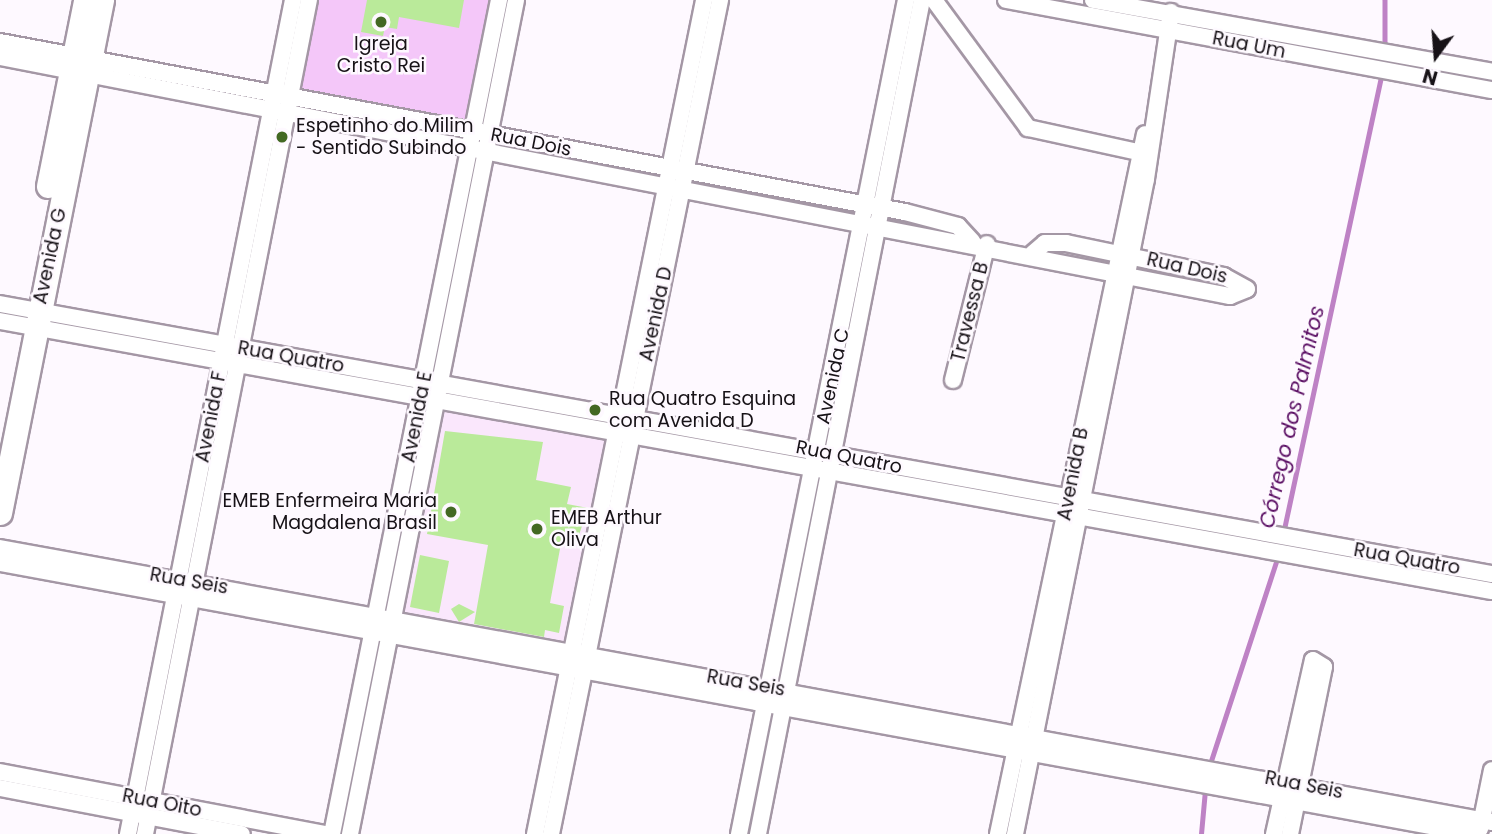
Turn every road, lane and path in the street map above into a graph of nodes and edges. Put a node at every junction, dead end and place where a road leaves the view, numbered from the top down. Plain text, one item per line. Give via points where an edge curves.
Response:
1 (85, 0) edge
2 (102, 0) edge
3 (293, 0) edge
4 (309, 0) edge
5 (499, 0) edge
6 (516, 0) edge
7 (704, 0) edge
8 (720, 0) edge
9 (906, 0) edge
10 (922, 0) edge
11 (934, 0) edge
12 (1006, 0) edge
13 (1093, 0) edge
14 (1171, 12) junction
15 (503, 22) junction
16 (1167, 29) junction
17 (0, 42) edge
18 (0, 57) edge
19 (81, 65) junction
20 (1492, 72) edge
21 (1492, 90) edge
22 (281, 102) junction
23 (480, 139) junction
24 (1144, 154) junction
25 (669, 175) junction
26 (686, 178) junction
27 (874, 214) junction
28 (979, 243) junction
29 (1122, 262) junction
30 (0, 304) edge
31 (24, 318) edge
32 (78, 318) junction
33 (76, 335) junction
34 (231, 354) junction
35 (953, 380) dead end
36 (430, 390) junction
37 (624, 424) junction
38 (0, 433) edge
39 (824, 452) junction
40 (820, 470) junction
41 (1074, 507) junction
42 (0, 513) edge
43 (806, 542) junction
44 (0, 548) edge
45 (1346, 556) junction
46 (0, 563) edge
47 (1492, 574) edge
48 (184, 589) junction
49 (1492, 591) edge
50 (384, 622) junction
51 (578, 660) junction
52 (768, 695) junction
53 (785, 698) junction
54 (1025, 741) junction
55 (1492, 770) edge
56 (0, 772) edge
57 (0, 788) edge
58 (1291, 790) junction
59 (133, 805) junction
60 (150, 808) junction
61 (1482, 828) edge
62 (128, 834) edge
63 (145, 834) edge
64 (242, 834) edge
65 (324, 834) edge
66 (332, 834) edge
67 (350, 834) edge
68 (535, 834) edge
69 (551, 834) edge
70 (739, 834) edge
71 (758, 834) edge
72 (999, 834) edge
73 (1015, 834) edge
74 (1274, 834) edge
75 (1290, 834) edge

1 - 19 street, Avenida G
2 - 19 street, Avenida G
3 - 22 street, Avenida F
4 - 22 street, Avenida F
5 - 15 street, Avenida E
6 - 15 street, Avenida E
7 - 25 street, Avenida D
8 - 26 street, Avenida D
9 - 27 street, Avenida C
10 - 27 street, Avenida C
11 - 24 street via 1028,128
12 - 16 street, Rua Um
13 - 14 street, Rua Um
14 - 16 street, Avenida B
14 - 20 street, Rua Um
15 - 23 street, Avenida E
16 - 21 street, Rua Um
16 - 24 street, Avenida B
17 - 19 street, Rua Dois
18 - 19 street, Rua Dois
19 - 22 street, Rua Dois
19 - 31 street, Avenida G
22 - 23 street, Rua Dois
22 - 34 street, Avenida F
23 - 25 street, Rua Dois
23 - 36 street, Avenida E
24 - 29 street, Avenida B
25 - 26 street, Rua Dois
25 - 37 street, Avenida D
26 - 27 street, Rua Dois
26 - 37 street, Avenida D
27 - 28 street, Rua Dois via 948,221
27 - 39 street, Avenida C
28 - 29 street, Rua Dois via 1032,253 1052,242
28 - 35 street, Travessa B
29 - 29 street, Rua Dois via 1230,296 1247,289 1224,276
29 - 41 street, Avenida B
30 - 31 street, Rua Quatro
31 - 32 street, Rua Quatro
31 - 33 street, Rua Quatro
31 - 38 street, Avenida G
31 - 42 street, Avenida G
32 - 33 street
32 - 34 street, Rua Quatro
33 - 34 street, Rua Quatro
34 - 36 street, Rua Quatro
34 - 48 street, Avenida F
36 - 37 street, Rua Quatro
36 - 50 street, Avenida E
37 - 39 street, Rua Quatro
37 - 40 street, Rua Quatro
37 - 51 street, Avenida D
39 - 40 street, Avenida C
39 - 41 street, Rua Quatro
40 - 41 street, Rua Quatro
40 - 43 street, Avenida C
41 - 45 street, Rua Quatro
41 - 54 street, Avenida B
43 - 52 street, Avenida C
43 - 53 street, Avenida C
44 - 48 street, Rua Seis
45 - 47 street, Rua Quatro
45 - 49 street, Rua Quatro
46 - 48 street, Rua Seis
48 - 50 street, Rua Seis
48 - 59 street, Avenida F
48 - 60 street, Avenida F
50 - 51 street, Rua Seis
50 - 66 street, Avenida E
50 - 67 street, Avenida E
51 - 52 street, Rua Seis
51 - 68 street, Avenida D
51 - 69 street, Avenida D
52 - 53 street, Rua Seis
52 - 70 street, Avenida C
53 - 54 street, Rua Seis
53 - 71 street, Avenida C
54 - 58 street, Rua Seis
54 - 72 street, Avenida B
54 - 73 street, Avenida B
55 - 61 street
56 - 59 street, Rua Oito
57 - 59 street, Rua Oito
58 - 58 street via 1324,667 1313,660
58 - 61 street, Rua Seis
58 - 74 street
58 - 75 street
59 - 60 street, Rua Oito
59 - 62 street, Avenida F
60 - 63 street, Avenida F
60 - 64 street, Rua Oito
60 - 65 street, Rua Oito

